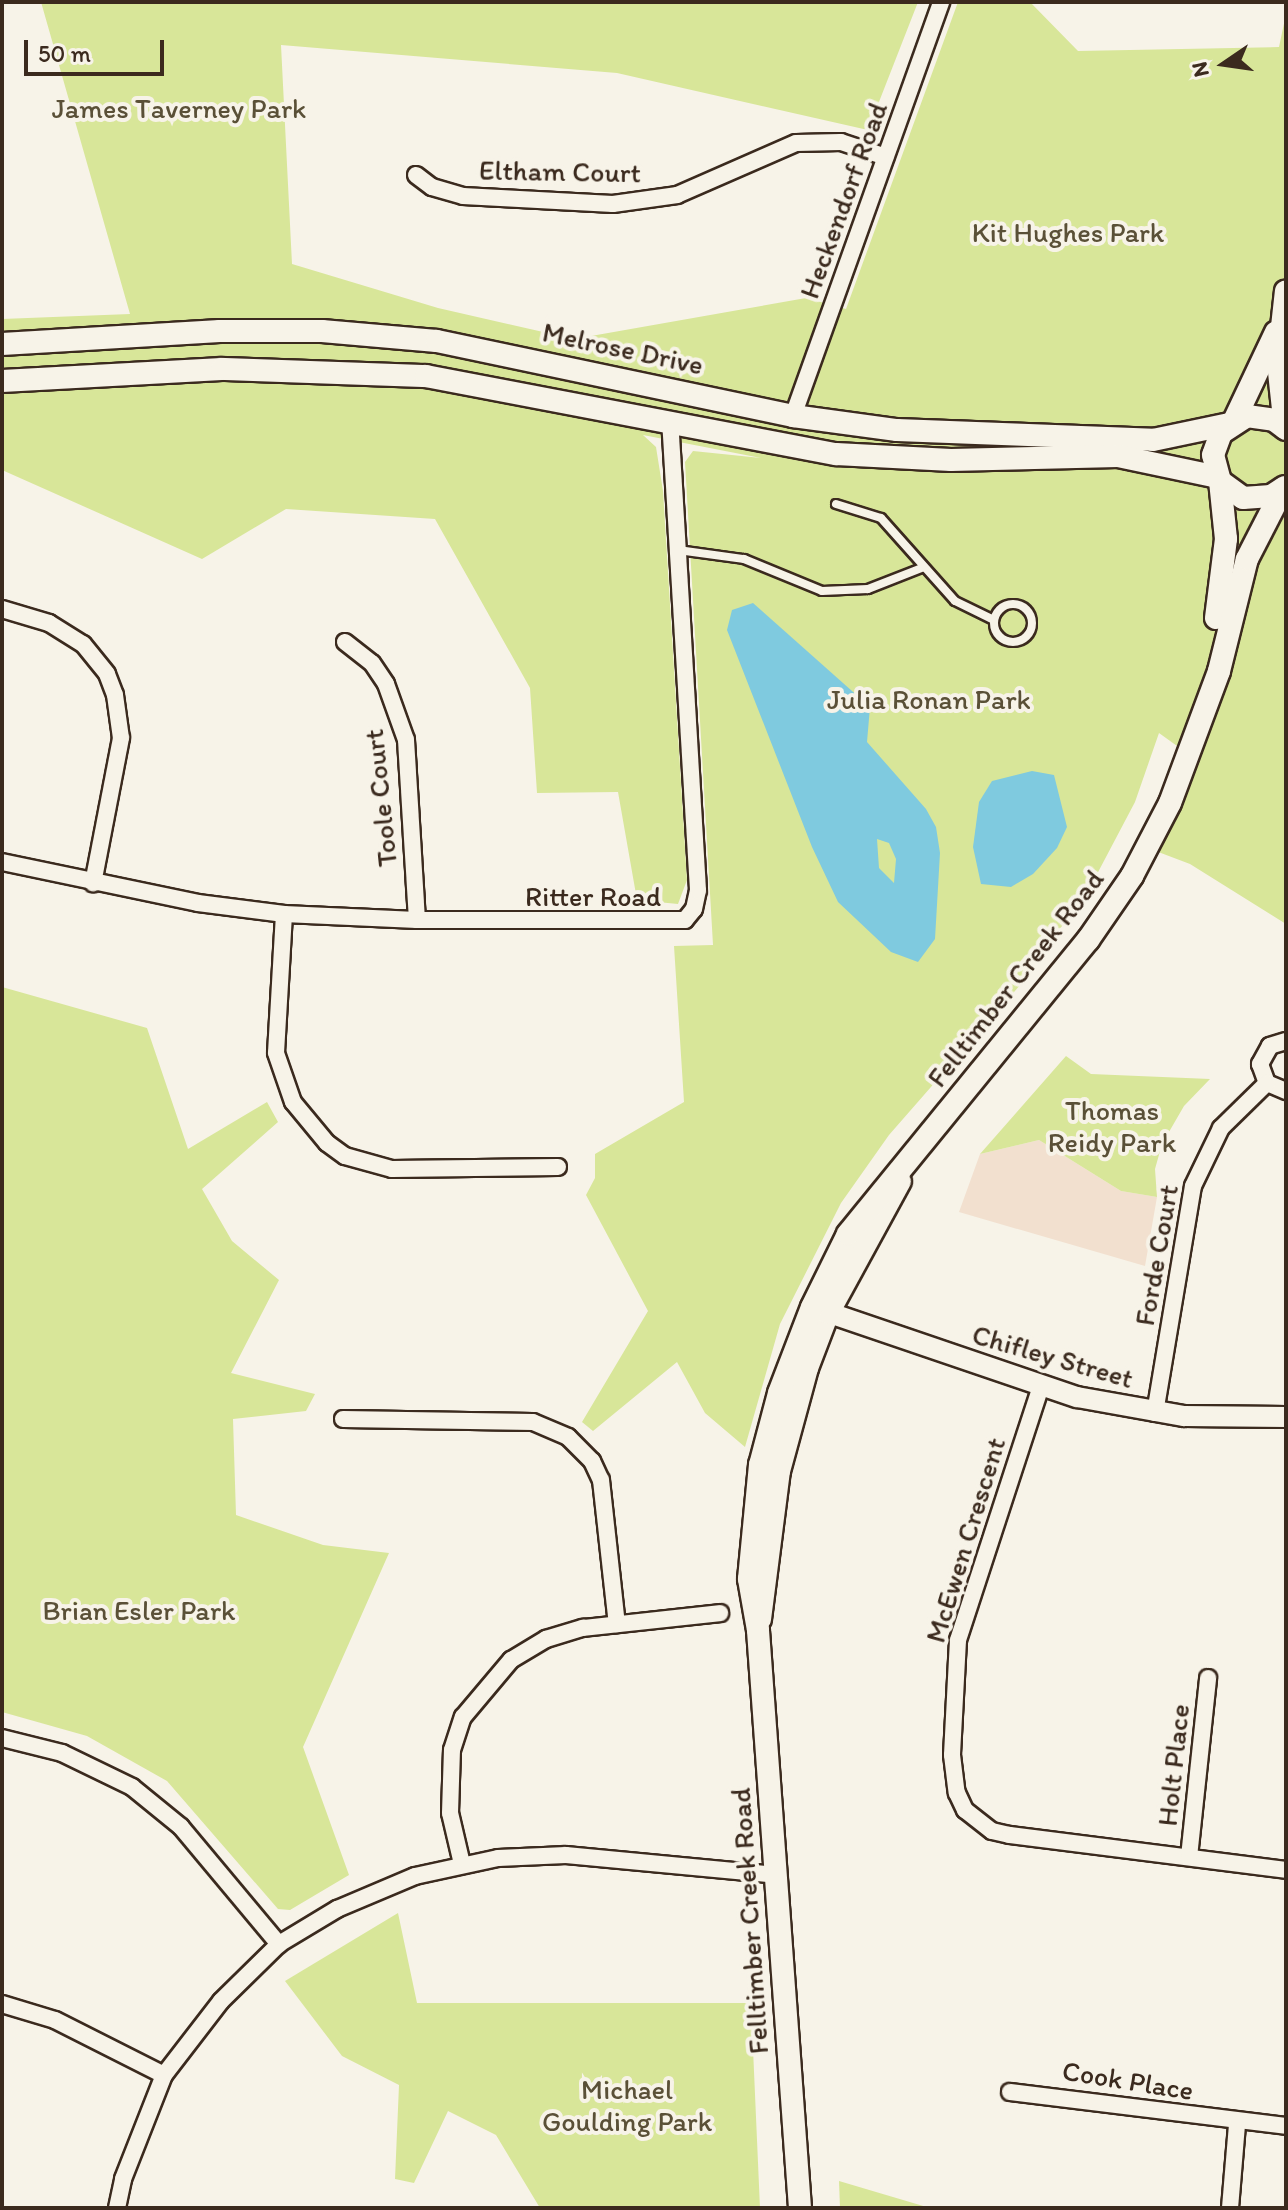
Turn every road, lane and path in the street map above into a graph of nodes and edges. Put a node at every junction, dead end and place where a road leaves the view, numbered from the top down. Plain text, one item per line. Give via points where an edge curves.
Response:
1 (941, 2) edge
2 (886, 157) junction
3 (416, 175) dead end
4 (1286, 291) edge
5 (1280, 324) junction
6 (2, 344) edge
7 (2, 381) edge
8 (671, 388) junction
9 (793, 416) junction
10 (670, 421) junction
11 (1232, 423) junction
12 (1286, 428) edge
13 (786, 446) junction
14 (1219, 479) junction
15 (1285, 488) edge
16 (836, 504) dead end
17 (678, 550) junction
18 (924, 567) junction
19 (2, 609) edge
20 (994, 620) junction
21 (345, 642) dead end
22 (1206, 702) junction
23 (2, 862) edge
24 (93, 883) junction
25 (284, 914) junction
26 (417, 920) junction
27 (1286, 1041) edge
28 (1267, 1083) junction
29 (1286, 1091) edge
30 (558, 1167) dead end
31 (820, 1310) junction
32 (1041, 1386) junction
33 (1155, 1413) junction
34 (1286, 1417) edge
35 (343, 1419) dead end
36 (720, 1613) dead end
37 (617, 1624) junction
38 (1208, 1678) dead end
39 (2, 1738) edge
40 (1189, 1857) junction
41 (462, 1864) junction
42 (1286, 1870) edge
43 (776, 1875) junction
44 (279, 1944) junction
45 (2, 2004) edge
46 (164, 2075) junction
47 (1010, 2092) dead end
48 (1237, 2124) junction
49 (1286, 2126) edge
50 (117, 2208) edge
51 (800, 2208) edge
52 (1230, 2208) edge

1 - 2 street, Heckendorf Road
2 - 3 street, Eltham Court via 841,142 796,143 677,195 613,204 463,196 432,187
2 - 9 street, Heckendorf Road
4 - 5 main road
5 - 11 main road, Felltimber Creek Road
5 - 12 main road via 1278,379
6 - 8 main road, Melrose Drive via 220,331 322,331 437,341
7 - 10 main road via 222,369 426,376
8 - 9 main road, Melrose Drive
8 - 10 main road
9 - 11 main road, Melrose Drive via 1030,439 1164,440
9 - 13 main road
10 - 13 main road
10 - 17 street, Ritter Road
11 - 12 main road, Melrose Drive via 1260,416
11 - 14 main road, Felltimber Creek Road via 1216,443
13 - 14 main road via 896,459 1118,456
14 - 15 main road via 1243,498 1271,496
14 - 22 main road, Felltimber Creek Road via 1225,549 1206,667
15 - 22 main road, Felltimber Creek Road via 1247,559
16 - 18 lane via 881,518 905,539
17 - 18 lane via 744,559 822,591 868,589
17 - 26 street, Ritter Road via 698,890 694,909 685,920 671,923
18 - 20 lane via 955,601
19 - 24 street via 49,623 76,639 97,659 115,695 121,738
20 - 20 lane via 1006,606 1018,605 1031,618 1031,630 1017,642 1005,641
21 - 26 street, Toole Court via 372,663 386,684 406,740
22 - 31 main road, Felltimber Creek Road via 1170,803 1132,876 1088,940 848,1234
23 - 24 street, Ritter Road
24 - 25 street, Ritter Road
25 - 26 street, Ritter Road
25 - 30 street via 276,1053 293,1102 327,1143 345,1156 392,1169
27 - 28 street via 1270,1046 1263,1056
28 - 29 street
28 - 33 street, Forde Court via 1221,1128 1193,1186
31 - 32 street, Chifley Street
31 - 43 main road, Felltimber Creek Road via 782,1456 758,1630
32 - 33 street, Chifley Street
32 - 40 street, McEwen Crescent via 958,1640 952,1706 957,1793 965,1810 992,1831
33 - 34 street, Chifley Street
35 - 37 street via 533,1422 568,1437 592,1461 601,1480
36 - 37 street
37 - 41 street via 583,1628 534,1646 485,1685 463,1717 448,1784
38 - 40 street, Holt Place
39 - 44 street via 62,1753 132,1787 181,1827
40 - 42 street, McEwen Crescent
41 - 43 street via 566,1855
41 - 44 street via 376,1890
43 - 51 main road, Felltimber Creek Road
44 - 46 street via 221,2001
45 - 46 street via 55,2020
46 - 50 street via 132,2153
47 - 48 street, Cook Place via 1048,2093
48 - 49 street, Cook Place
48 - 52 street

